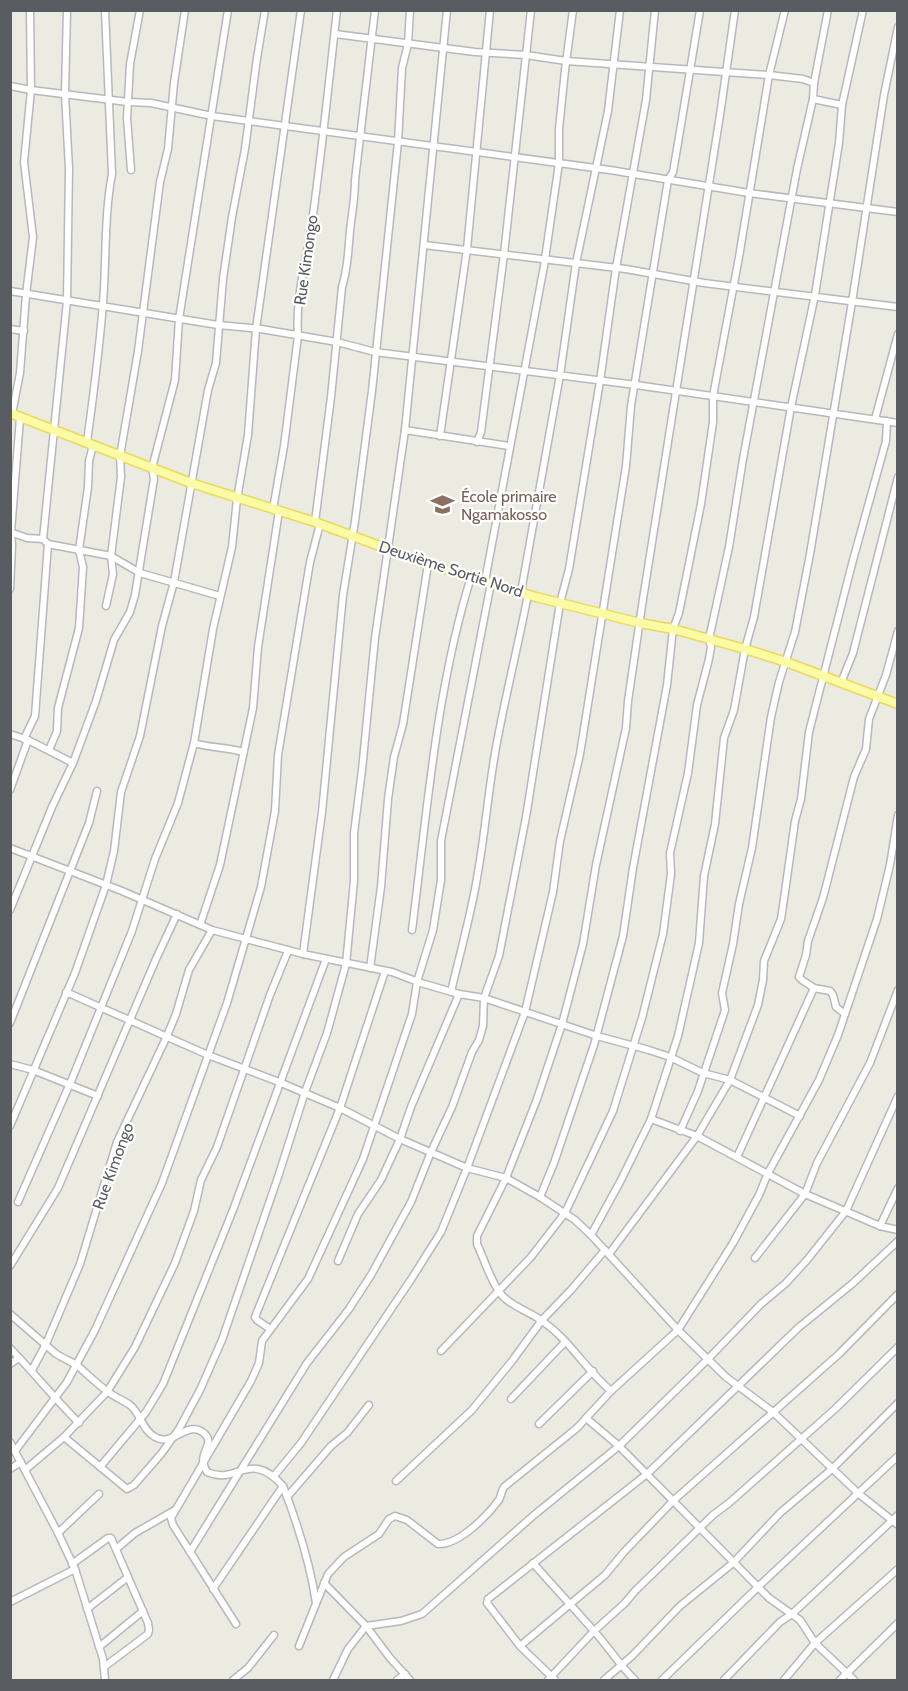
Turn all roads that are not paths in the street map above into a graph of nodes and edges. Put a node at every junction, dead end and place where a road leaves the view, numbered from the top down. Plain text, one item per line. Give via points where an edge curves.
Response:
1 (30, 10) edge
2 (67, 10) edge
3 (105, 10) edge
4 (140, 10) edge
5 (185, 10) edge
6 (228, 10) edge
7 (265, 10) edge
8 (301, 10) edge
9 (337, 10) edge
10 (375, 10) edge
11 (410, 10) edge
12 (447, 10) edge
13 (490, 10) edge
14 (531, 10) edge
15 (573, 10) edge
16 (620, 10) edge
17 (656, 10) edge
18 (699, 10) edge
19 (735, 10) edge
20 (785, 10) edge
21 (828, 10) edge
22 (863, 10) edge
23 (897, 27) edge
24 (334, 34) junction
25 (372, 38) junction
26 (408, 44) junction
27 (443, 49) junction
28 (486, 53) junction
29 (526, 56) junction
30 (566, 61) junction
31 (613, 64) junction
32 (650, 66) junction
33 (690, 70) junction
34 (727, 73) junction
35 (769, 75) junction
36 (814, 83) junction
37 (10, 86) edge
38 (31, 90) junction
39 (65, 94) junction
40 (109, 99) junction
41 (813, 99) junction
42 (128, 102) junction
43 (842, 105) junction
44 (172, 107) junction
45 (212, 116) junction
46 (249, 121) junction
47 (286, 125) junction
48 (324, 131) junction
49 (360, 137) junction
50 (398, 142) junction
51 (434, 146) junction
52 (475, 152) junction
53 (515, 157) junction
54 (559, 163) junction
55 (597, 169) junction
56 (131, 170) dead end
57 (633, 174) junction
58 (668, 180) junction
59 (708, 187) junction
60 (749, 193) junction
61 (793, 198) junction
62 (830, 202) junction
63 (868, 208) junction
64 (897, 212) edge
65 (424, 244) junction
66 (467, 249) junction
67 (504, 254) junction
68 (545, 259) junction
69 (576, 263) junction
70 (616, 268) junction
71 (653, 274) junction
72 (693, 281) junction
73 (733, 286) junction
74 (10, 291) edge
75 (774, 291) junction
76 (26, 295) junction
77 (815, 296) junction
78 (67, 301) junction
79 (852, 302) junction
80 (103, 307) junction
81 (897, 307) edge
82 (143, 314) junction
83 (179, 319) junction
84 (218, 325) junction
85 (10, 329) edge
86 (256, 329) junction
87 (24, 331) junction
88 (897, 334) edge
89 (298, 336) junction
90 (337, 342) junction
91 (375, 352) junction
92 (413, 357) junction
93 (451, 361) junction
94 (490, 367) junction
95 (523, 370) junction
96 (560, 375) junction
97 (600, 381) junction
98 (636, 386) junction
99 (676, 391) junction
100 (713, 396) junction
101 (754, 402) junction
102 (792, 407) junction
103 (832, 413) junction
104 (14, 415) edge
105 (875, 419) junction
106 (887, 421) junction
107 (897, 423) edge
108 (54, 430) junction
109 (405, 430) junction
110 (440, 436) junction
111 (477, 442) junction
112 (90, 444) junction
113 (509, 446) junction
114 (120, 456) junction
115 (152, 468) junction
116 (897, 477) edge
117 (191, 483) junction
118 (237, 499) junction
119 (276, 510) junction
120 (318, 523) junction
121 (11, 532) edge
122 (352, 536) junction
123 (46, 541) junction
124 (79, 550) junction
125 (389, 551) junction
126 (111, 556) junction
127 (428, 564) junction
128 (140, 573) junction
129 (471, 577) junction
130 (174, 582) junction
131 (488, 582) junction
132 (10, 589) edge
133 (524, 593) junction
134 (220, 596) junction
135 (560, 603) junction
136 (106, 606) dead end
137 (603, 614) junction
138 (640, 623) junction
139 (674, 629) junction
140 (897, 632) edge
141 (709, 639) junction
142 (744, 649) junction
143 (786, 662) junction
144 (823, 676) junction
145 (841, 682) junction
146 (877, 696) junction
147 (897, 704) edge
148 (10, 734) edge
149 (26, 739) junction
150 (194, 743) junction
151 (49, 750) junction
152 (243, 752) junction
153 (74, 763) junction
154 (10, 790) edge
155 (97, 791) dead end
156 (897, 815) edge
157 (10, 848) edge
158 (32, 856) junction
159 (68, 871) junction
160 (106, 885) junction
161 (141, 900) junction
162 (10, 910) edge
163 (177, 914) junction
164 (200, 925) junction
165 (212, 930) junction
166 (412, 930) dead end
167 (246, 939) junction
168 (288, 951) junction
169 (303, 954) junction
170 (326, 959) junction
171 (346, 963) junction
172 (370, 968) junction
173 (385, 970) junction
174 (417, 982) junction
175 (814, 988) junction
176 (897, 990) edge
177 (66, 992) junction
178 (451, 992) junction
179 (459, 994) junction
180 (484, 998) junction
181 (101, 1007) junction
182 (525, 1012) junction
183 (845, 1014) junction
184 (131, 1020) junction
185 (10, 1023) edge
186 (562, 1024) junction
187 (167, 1036) junction
188 (597, 1036) junction
189 (632, 1045) junction
190 (208, 1055) junction
191 (670, 1057) junction
192 (10, 1064) edge
193 (244, 1069) junction
194 (33, 1070) junction
195 (703, 1073) junction
196 (730, 1080) junction
197 (279, 1082) junction
198 (69, 1086) junction
199 (305, 1092) junction
200 (98, 1096) junction
201 (897, 1096) edge
202 (765, 1098) junction
203 (340, 1108) junction
204 (800, 1116) junction
205 (651, 1119) junction
206 (10, 1126) edge
207 (374, 1126) junction
208 (680, 1131) junction
209 (698, 1136) junction
210 (400, 1139) junction
211 (431, 1152) junction
212 (737, 1157) junction
213 (467, 1168) junction
214 (768, 1173) junction
215 (506, 1178) junction
216 (897, 1188) edge
217 (805, 1194) junction
218 (540, 1197) junction
219 (18, 1202) dead end
220 (846, 1211) junction
221 (565, 1213) junction
222 (880, 1226) junction
223 (897, 1230) edge
224 (591, 1235) junction
225 (897, 1241) edge
226 (607, 1252) junction
227 (754, 1258) dead end
228 (338, 1261) dead end
229 (10, 1266) edge
230 (498, 1292) junction
231 (897, 1294) edge
232 (10, 1314) edge
233 (542, 1320) junction
234 (270, 1329) junction
235 (678, 1330) junction
236 (565, 1342) junction
237 (46, 1344) junction
238 (897, 1347) edge
239 (10, 1348) edge
240 (441, 1351) dead end
241 (20, 1358) junction
242 (708, 1360) junction
243 (10, 1364) edge
244 (76, 1365) junction
245 (32, 1370) junction
246 (592, 1371) junction
247 (737, 1386) junction
248 (611, 1391) junction
249 (107, 1392) junction
250 (55, 1399) junction
251 (511, 1399) dead end
252 (897, 1403) edge
253 (369, 1405) dead end
254 (773, 1412) junction
255 (139, 1418) junction
256 (586, 1418) junction
257 (79, 1422) junction
258 (539, 1424) dead end
259 (64, 1437) junction
260 (801, 1439) junction
261 (171, 1440) junction
262 (10, 1442) edge
263 (619, 1446) junction
264 (15, 1451) junction
265 (897, 1456) edge
266 (21, 1462) junction
267 (202, 1464) junction
268 (100, 1467) junction
269 (10, 1469) edge
270 (243, 1469) junction
271 (832, 1469) junction
272 (25, 1470) junction
273 (647, 1474) junction
274 (274, 1476) junction
275 (396, 1482) dead end
276 (283, 1486) junction
277 (99, 1494) dead end
278 (859, 1494) junction
279 (287, 1497) junction
280 (674, 1500) junction
281 (176, 1510) junction
282 (897, 1515) edge
283 (895, 1523) edge
284 (699, 1529) junction
285 (58, 1533) junction
286 (116, 1549) junction
287 (190, 1552) junction
288 (533, 1563) junction
289 (733, 1563) junction
290 (73, 1567) junction
291 (897, 1569) edge
292 (128, 1577) junction
293 (324, 1583) junction
294 (759, 1586) junction
295 (213, 1589) junction
296 (10, 1602) edge
297 (568, 1604) junction
298 (316, 1605) junction
299 (87, 1609) junction
300 (143, 1611) junction
301 (792, 1614) junction
302 (897, 1623) edge
303 (236, 1624) dead end
304 (366, 1626) junction
305 (594, 1631) junction
306 (274, 1635) dead end
307 (815, 1643) junction
308 (520, 1646) junction
309 (99, 1647) junction
310 (299, 1647) dead end
311 (621, 1666) junction
312 (104, 1667) junction
313 (847, 1673) junction
314 (405, 1674) junction
315 (552, 1679) edge
316 (105, 1680) edge
317 (233, 1680) edge
318 (333, 1680) edge
319 (397, 1680) edge
320 (410, 1680) edge
321 (604, 1680) edge
322 (635, 1680) edge
323 (662, 1680) edge
324 (724, 1680) edge
325 (784, 1680) edge
326 (840, 1680) edge
327 (854, 1680) edge

1 - 38 street
2 - 39 street
3 - 40 street
4 - 42 street
5 - 44 street
6 - 45 street
7 - 46 street
8 - 47 street
9 - 24 street, Rue Kimongo
10 - 25 street
11 - 26 street
12 - 27 street
13 - 28 street
14 - 29 street
15 - 30 street
16 - 31 street
17 - 32 street
18 - 33 street
19 - 34 street
20 - 35 street
21 - 36 street
22 - 43 street
23 - 63 street
24 - 25 street
24 - 48 street, Rue Kimongo
25 - 26 street
25 - 49 street
26 - 27 street
26 - 50 street via 402,68
27 - 28 street
27 - 51 street
28 - 29 street
28 - 52 street
29 - 30 street
29 - 53 street
30 - 31 street
30 - 54 street
31 - 32 street
31 - 55 street
32 - 33 street
32 - 57 street
33 - 34 street
33 - 58 street via 673,171
34 - 35 street
34 - 59 street
35 - 36 street
35 - 60 street
36 - 41 street
37 - 38 street
38 - 39 street
38 - 76 street via 24,162 33,237
39 - 40 street
39 - 78 street via 69,169
40 - 42 street
40 - 80 street via 112,174 107,198
41 - 43 street
41 - 61 street
42 - 44 street
42 - 56 street
43 - 62 street
44 - 45 street
44 - 82 street
45 - 46 street
45 - 83 street
46 - 47 street
46 - 84 street
47 - 48 street
47 - 86 street
48 - 49 street
48 - 89 street, Rue Kimongo
49 - 50 street
49 - 90 street
50 - 51 street
50 - 91 street
51 - 52 street
51 - 65 street
52 - 53 street
52 - 66 street
53 - 54 street
53 - 67 street
54 - 55 street
54 - 68 street
55 - 57 street
55 - 69 street
57 - 58 street
57 - 70 street
58 - 59 street
58 - 71 street
59 - 60 street
59 - 72 street
60 - 61 street
60 - 73 street
61 - 62 street
61 - 75 street
62 - 63 street
62 - 77 street
63 - 64 street
63 - 79 street
65 - 66 street
65 - 92 street
66 - 67 street
66 - 93 street
67 - 68 street
67 - 94 street
68 - 69 street
68 - 95 street
69 - 70 street
69 - 96 street
70 - 71 street
70 - 97 street
71 - 72 street
71 - 98 street
72 - 73 street
72 - 99 street
73 - 75 street
73 - 100 street
74 - 76 street
75 - 77 street
75 - 101 street
76 - 78 street
76 - 87 street
77 - 79 street
77 - 102 street
78 - 80 street
78 - 108 street
79 - 81 street
79 - 103 street
80 - 82 street
80 - 112 street
82 - 83 street
82 - 114 street
83 - 84 street
83 - 115 street via 175,380
84 - 86 street
84 - 117 street via 216,363
85 - 87 street
86 - 89 street
86 - 118 street via 248,435
87 - 104 street
88 - 105 street
89 - 90 street
89 - 119 street, Rue Kimongo
90 - 91 street
90 - 120 street
91 - 92 street
91 - 122 street
92 - 93 street
92 - 109 street
93 - 94 street
93 - 110 street
94 - 95 street
94 - 111 street
95 - 96 street
95 - 113 street
96 - 97 street
96 - 133 street
97 - 98 street
97 - 135 street
98 - 99 street
98 - 137 street
99 - 100 street
99 - 138 street
100 - 101 street
100 - 139 street via 701,504
101 - 102 street
101 - 141 street
102 - 103 street
102 - 142 street via 754,617
103 - 105 street
103 - 143 street via 810,554
104 - 108 main road, Deuxième Sortie Nord
104 - 121 street
105 - 106 street
106 - 107 street
106 - 144 street via 886,441
108 - 112 main road, Deuxième Sortie Nord
108 - 123 street
109 - 110 street
109 - 125 street
110 - 111 street
111 - 113 street
112 - 114 main road, Deuxième Sortie Nord
112 - 124 street
113 - 131 street
114 - 115 main road, Deuxième Sortie Nord
114 - 126 street
115 - 117 main road, Deuxième Sortie Nord
115 - 128 street via 154,479
116 - 145 street via 853,653
117 - 118 main road, Deuxième Sortie Nord
117 - 130 street
118 - 119 main road, Deuxième Sortie Nord
118 - 134 street via 232,548
119 - 120 main road, Deuxième Sortie Nord
119 - 152 street, Rue Kimongo via 253,708
120 - 122 main road, Deuxième Sortie Nord
120 - 167 street via 278,755 275,811 261,887
121 - 123 street
121 - 132 street
122 - 125 main road, Deuxième Sortie Nord
122 - 169 street
123 - 124 street
123 - 149 street via 35,716
124 - 126 street
124 - 151 street via 83,567 79,628 58,708 57,731
125 - 127 main road, Deuxième Sortie Nord
125 - 171 street via 375,638 354,833 354,882
126 - 128 street
126 - 136 street via 113,574
127 - 129 main road, Deuxième Sortie Nord
127 - 172 street via 403,724 394,757
128 - 130 street
128 - 153 street via 130,612 114,640
129 - 131 main road, Deuxième Sortie Nord
129 - 166 street via 440,723
130 - 134 street
130 - 160 street via 140,736 121,792
131 - 133 main road, Deuxième Sortie Nord
131 - 174 street via 443,830 433,930
133 - 135 main road, Deuxième Sortie Nord
133 - 178 street via 519,643 488,791 478,872
134 - 150 street
135 - 137 main road, Deuxième Sortie Nord
135 - 180 street via 526,817 499,956
137 - 138 main road, Deuxième Sortie Nord
137 - 182 street via 580,754
138 - 139 main road, Deuxième Sortie Nord
138 - 186 street via 626,728 583,944
139 - 141 main road, Deuxième Sortie Nord
139 - 188 street via 623,936
140 - 146 street
141 - 142 main road, Deuxième Sortie Nord
141 - 189 street via 709,659 670,853 663,934
142 - 143 main road, Deuxième Sortie Nord
142 - 191 street via 734,710 724,738 715,824 704,876 699,943
143 - 144 main road, Deuxième Sortie Nord
143 - 195 street via 771,717 752,848 722,993 725,1010
144 - 145 main road, Deuxième Sortie Nord
144 - 196 street via 809,732 781,918 764,961 758,1005
145 - 146 main road, Deuxième Sortie Nord
146 - 147 main road, Deuxième Sortie Nord
146 - 175 street via 869,719 866,749 854,777 800,977
148 - 149 street
149 - 151 street
149 - 154 street
150 - 152 street
150 - 161 street via 178,803
151 - 153 street
152 - 164 street, Rue Kimongo via 220,865
153 - 158 street
155 - 159 street
156 - 183 street via 877,920
157 - 158 street
158 - 159 street
158 - 162 street
159 - 160 street
159 - 185 street
160 - 161 street
160 - 177 street
161 - 163 street
161 - 181 street
163 - 164 street
163 - 184 street
164 - 165 street
165 - 167 street
165 - 187 street, Rue Kimongo via 189,970
167 - 168 street
167 - 190 street
168 - 169 street
168 - 193 street
169 - 170 street
170 - 171 street
170 - 197 street
171 - 172 street
171 - 199 street via 327,1033
172 - 173 street
173 - 174 street
173 - 203 street
174 - 178 street
174 - 207 street via 412,1014
175 - 183 street via 830,991 836,1007
175 - 202 street
176 - 217 street via 870,1063 817,1163
177 - 181 street
177 - 194 street
178 - 179 street
179 - 180 street
179 - 210 street
180 - 182 street
180 - 211 street via 479,1040
181 - 184 street
181 - 198 street
182 - 186 street
182 - 213 street
183 - 204 street
184 - 187 street
184 - 200 street
186 - 188 street
186 - 215 street
187 - 190 street
187 - 237 street, Rue Kimongo via 117,1142 80,1264
188 - 189 street
188 - 218 street
189 - 191 street
189 - 221 street via 613,1112
190 - 193 street
190 - 244 street via 162,1183
191 - 195 street
191 - 205 street
192 - 194 street
193 - 197 street
193 - 249 street via 201,1180 175,1263 135,1347
194 - 198 street
194 - 206 street
195 - 196 street
195 - 208 street
196 - 202 street
196 - 209 street
197 - 199 street
197 - 255 street via 164,1384
198 - 200 street
198 - 219 street
199 - 203 street
199 - 261 street via 222,1340 200,1390
200 - 229 street via 58,1188
201 - 220 street
202 - 204 street
202 - 212 street
203 - 207 street
203 - 234 street via 255,1317
204 - 214 street
205 - 208 street
205 - 224 street
207 - 210 street
207 - 234 street via 318,1262
208 - 209 street
209 - 212 street
209 - 226 street
210 - 211 street
210 - 228 street via 381,1180 358,1214
211 - 213 street
211 - 270 street via 411,1202 371,1275 307,1363
212 - 214 street
213 - 215 street
213 - 274 street via 430,1251 301,1443
214 - 217 street
214 - 235 street via 733,1243
215 - 218 street
215 - 230 street via 477,1236
216 - 222 street
217 - 220 street
217 - 227 street
218 - 221 street
220 - 222 street
220 - 242 street via 786,1283
221 - 224 street
221 - 230 street
222 - 223 street
224 - 226 street
225 - 247 street
226 - 233 street
226 - 235 street
230 - 233 street
230 - 240 street
231 - 254 street via 839,1354
232 - 237 street
233 - 236 street
233 - 275 street via 472,1410
234 - 267 street via 262,1341 251,1381
235 - 242 street
235 - 248 street
236 - 246 street
236 - 251 street
237 - 244 street
237 - 245 street, Rue Kimongo
238 - 260 street
239 - 241 street
241 - 243 street
241 - 245 street
242 - 247 street
242 - 263 street
244 - 249 street
244 - 250 street
245 - 250 street
246 - 248 street
246 - 258 street
247 - 254 street
247 - 273 street
248 - 256 street
249 - 255 street via 133,1407
249 - 257 street
250 - 257 street
250 - 264 street
252 - 271 street
253 - 279 street
254 - 260 street
254 - 280 street
255 - 261 street via 153,1436
255 - 268 street
256 - 263 street
256 - 293 street via 504,1487 500,1498 477,1525 458,1538 438,1544 407,1520 395,1516 379,1534 333,1567
257 - 259 street
259 - 268 street
259 - 272 street
260 - 271 street
260 - 284 street
261 - 267 street via 184,1431 203,1433 208,1444
261 - 268 street via 127,1489
262 - 264 street
263 - 273 street
263 - 304 street via 422,1614
264 - 266 street
265 - 278 street
266 - 269 street
266 - 272 street
267 - 270 street via 213,1475
267 - 281 street
270 - 274 street via 258,1469
270 - 287 street
271 - 278 street
271 - 289 street via 780,1513
272 - 285 street
273 - 280 street
273 - 288 street
274 - 276 street
276 - 279 street
276 - 295 street
277 - 285 street
278 - 283 street
278 - 294 street
279 - 298 street via 301,1533
280 - 284 street
280 - 297 street via 605,1575
281 - 286 street via 135,1533
281 - 287 street via 171,1522
282 - 283 street
283 - 301 street
284 - 289 street
284 - 305 street
285 - 290 street
286 - 290 street via 108,1538
286 - 292 street
287 - 295 street
288 - 297 street
288 - 308 street via 490,1596 487,1603
289 - 294 street
289 - 311 street via 680,1606
290 - 296 street
290 - 299 street
291 - 307 street
292 - 299 street
292 - 300 street
293 - 298 street
293 - 304 street
294 - 301 street
294 - 323 street
295 - 303 street
297 - 305 street
297 - 308 street
298 - 310 street
299 - 309 street
300 - 309 street
300 - 312 street via 148,1634
301 - 307 street via 805,1624
301 - 324 street
302 - 313 street
304 - 314 street
304 - 318 street via 348,1649
305 - 311 street
305 - 315 street
306 - 317 street via 248,1668
307 - 313 street
307 - 325 street
308 - 315 street
309 - 312 street
311 - 321 street
311 - 322 street
312 - 316 street
313 - 326 street
313 - 327 street
314 - 319 street
314 - 320 street

